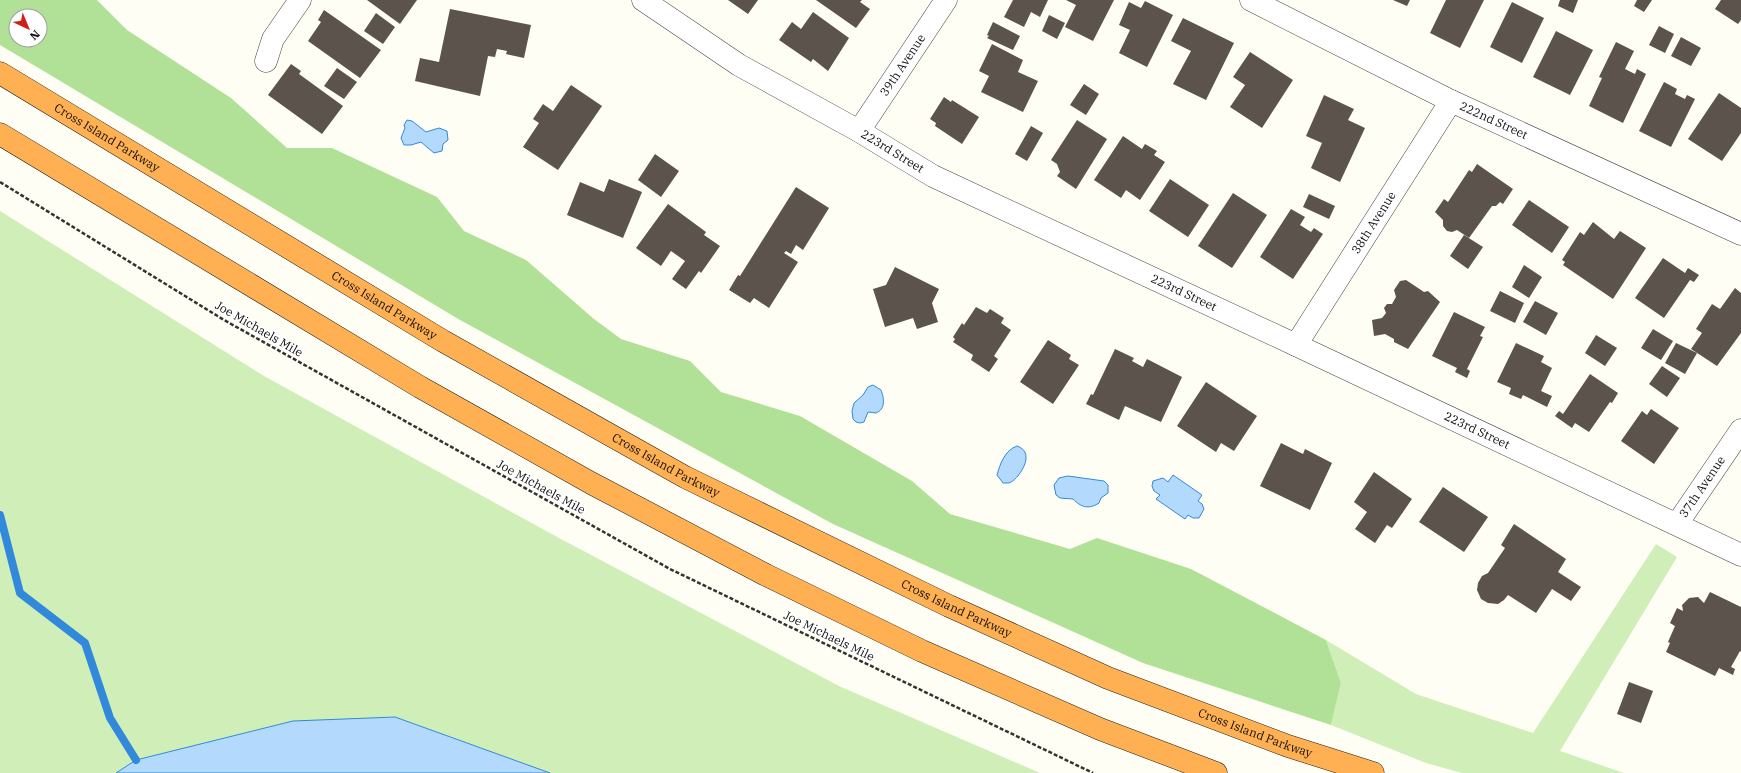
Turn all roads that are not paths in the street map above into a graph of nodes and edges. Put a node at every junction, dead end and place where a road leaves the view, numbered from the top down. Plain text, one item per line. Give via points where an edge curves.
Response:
1 (300, 0) edge
2 (643, 0) edge
3 (946, 0) edge
4 (1251, 0) edge
5 (266, 61) dead end
6 (0, 73) edge
7 (1451, 101) junction
8 (859, 132) junction
9 (0, 134) edge
10 (1741, 234) edge
11 (1296, 345) junction
12 (1741, 430) edge
13 (1677, 524) junction
14 (1741, 555) edge
15 (1216, 773) edge
16 (1373, 773) edge

1 - 5 street via 273,39
2 - 8 street, 223rd Street via 739,65
3 - 8 street, 39th Avenue
4 - 7 street, 222nd Street
6 - 16 highway, Cross Island Parkway via 443,342 685,477 949,606 1108,678 1288,746
7 - 10 street, 222nd Street
7 - 11 street, 38th Avenue
8 - 11 street, 223rd Street via 940,180
9 - 15 highway via 420,387 591,483 766,575 922,651 1078,720
11 - 13 street, 223rd Street
12 - 13 street, 37th Avenue
13 - 14 street, 223rd Street

